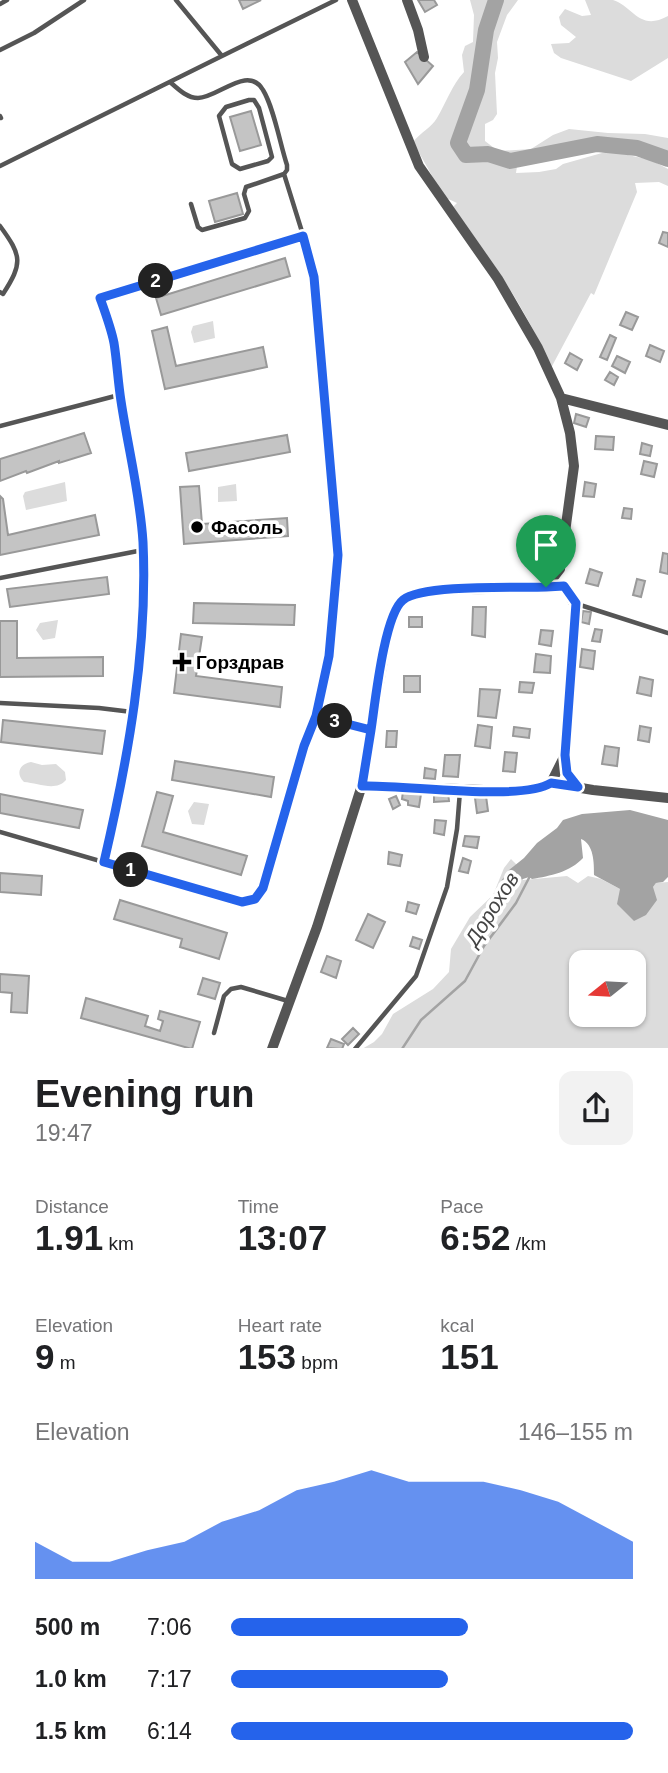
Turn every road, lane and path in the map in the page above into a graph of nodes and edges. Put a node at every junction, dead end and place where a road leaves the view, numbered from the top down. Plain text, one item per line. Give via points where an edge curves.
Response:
1 (7, 0) edge
2 (84, 0) edge
3 (176, 0) edge
4 (336, 0) edge
5 (407, 0) edge
6 (355, 1) edge
7 (0, 4) edge
8 (0, 50) edge
9 (222, 56) junction
10 (424, 57) dead end
11 (170, 82) junction
12 (266, 97) junction
13 (254, 100) junction
14 (0, 166) edge
15 (284, 174) junction
16 (191, 204) dead end
17 (0, 226) edge
18 (303, 236) junction
19 (0, 292) edge
20 (100, 298) joint
21 (120, 395) junction
22 (561, 398) junction
23 (668, 425) edge
24 (0, 426) edge
25 (143, 550) junction
26 (0, 578) edge
27 (546, 587) junction
28 (576, 603) junction
29 (668, 633) edge
30 (0, 703) edge
31 (133, 712) junction
32 (316, 716) junction
33 (371, 730) junction
34 (565, 755) junction
35 (551, 783) junction
36 (362, 786) junction
37 (578, 787) junction
38 (460, 789) junction
39 (668, 798) edge
40 (0, 832) edge
41 (104, 862) junction
42 (249, 902) joint
43 (288, 1001) junction
44 (214, 1033) dead end
45 (275, 1048) edge
46 (355, 1048) edge

1 - 7 lane
2 - 8 lane
3 - 9 lane
4 - 9 lane
5 - 10 street
6 - 22 street via 419,166 498,279
9 - 11 lane
11 - 12 lane via 187,95 202,97 247,80 260,86
11 - 14 lane
12 - 13 lane
12 - 15 lane via 287,164
13 - 13 lane via 226,107 219,116 232,164 240,169 272,157
15 - 16 lane via 246,187 249,211 245,218 202,230
15 - 18 lane
17 - 19 lane via 17,256 18,271 3,294
18 - 20 lane
18 - 32 street via 314,277 338,555 329,656
20 - 21 street via 113,339
21 - 24 lane
21 - 25 street
22 - 23 street
22 - 27 street via 574,466 560,569
25 - 26 lane
25 - 31 street
27 - 28 street via 564,586
27 - 33 street via 424,591 402,600 389,624
28 - 29 lane
28 - 34 street
30 - 31 lane
31 - 41 street
32 - 33 street
32 - 42 street via 263,888
33 - 36 street
34 - 35 street
34 - 37 street via 567,773
35 - 37 street
35 - 38 street via 525,790
36 - 38 street
36 - 43 street
37 - 39 street
38 - 46 lane via 447,887 416,976
40 - 41 lane
41 - 42 lane
43 - 44 lane via 231,989 224,996
43 - 45 street

